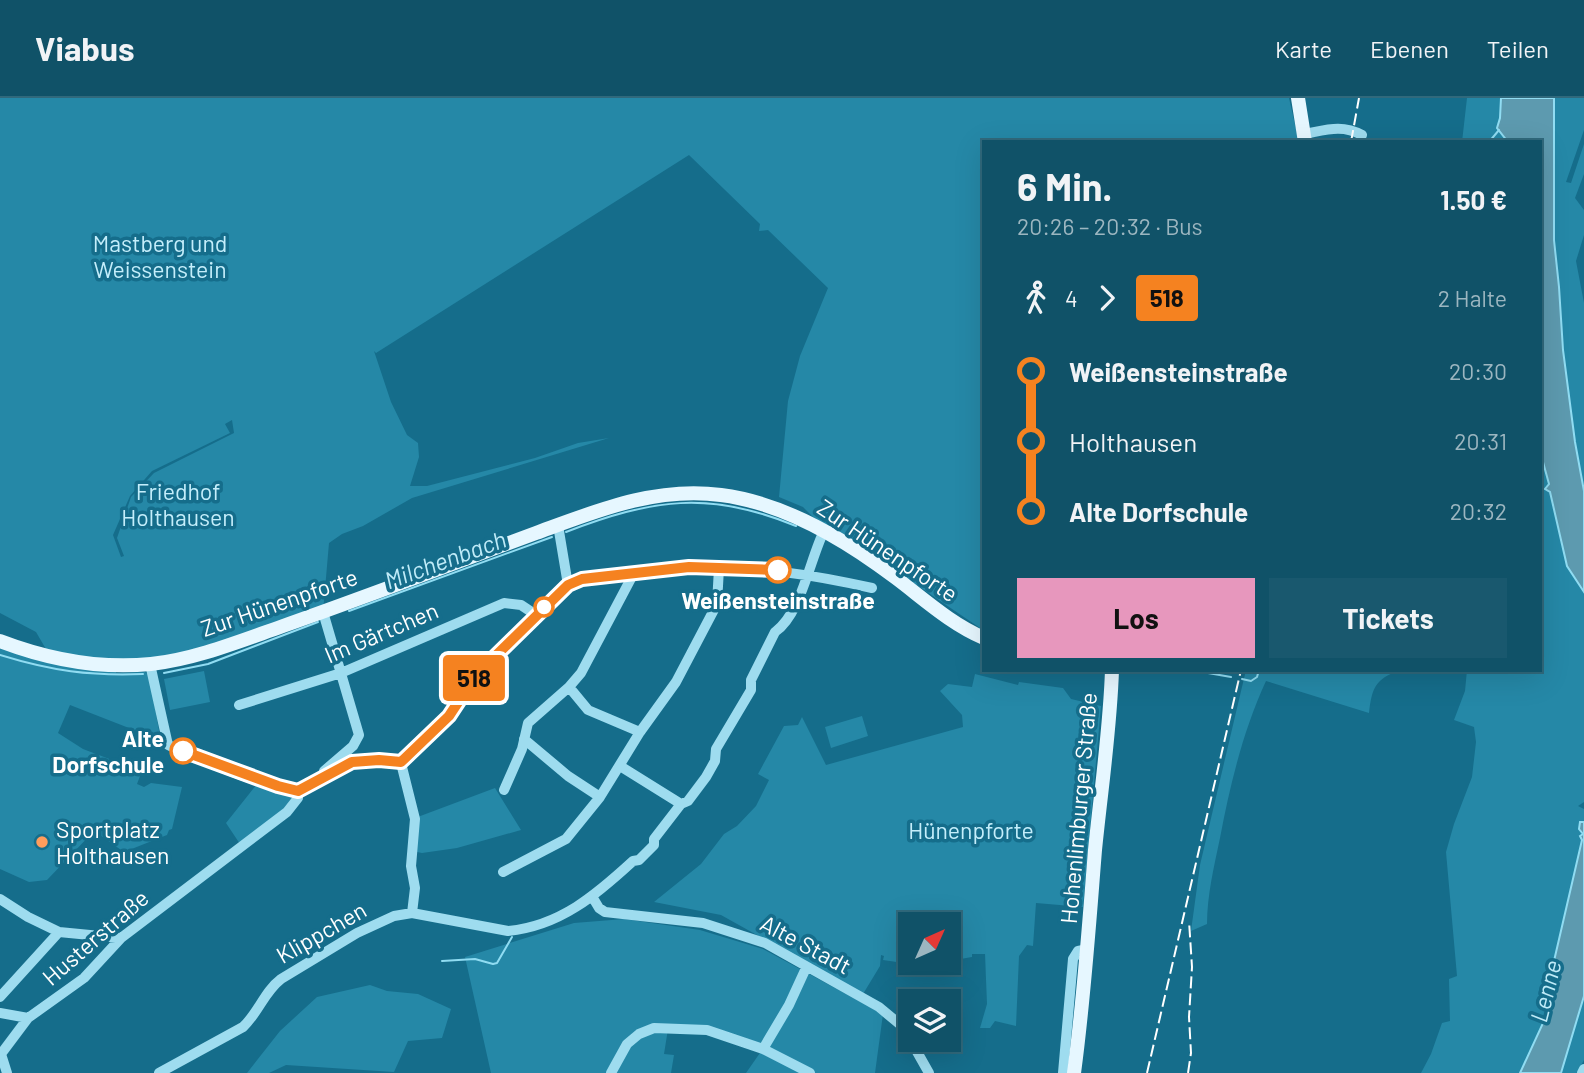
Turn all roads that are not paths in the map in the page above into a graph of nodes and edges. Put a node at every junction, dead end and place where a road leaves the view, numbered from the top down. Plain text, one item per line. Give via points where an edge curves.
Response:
1 (1298, 98) edge
2 (1362, 135) dead end
3 (1305, 138) edge
4 (558, 525) junction
5 (824, 531) junction
6 (719, 568) junction
7 (635, 571) junction
8 (808, 574) junction
9 (568, 585) junction
10 (872, 588) dead end
11 (323, 612) junction
12 (536, 615) junction
13 (982, 637) edge
14 (0, 641) edge
15 (150, 664) junction
16 (1112, 672) edge
17 (341, 673) junction
18 (569, 687) junction
19 (239, 705) dead end
20 (640, 732) junction
21 (524, 739) junction
22 (401, 762) junction
23 (620, 766) junction
24 (323, 776) junction
25 (504, 790) dead end
26 (298, 791) junction
27 (600, 797) junction
28 (681, 804) junction
29 (503, 872) dead end
30 (593, 898) junction
31 (0, 899) edge
32 (412, 913) junction
33 (59, 932) junction
34 (121, 938) junction
35 (1088, 949) junction
36 (806, 968) junction
37 (0, 997) edge
38 (0, 1013) edge
39 (28, 1018) junction
40 (763, 1049) junction
41 (6, 1073) edge
42 (159, 1073) edge
43 (611, 1073) edge
44 (810, 1073) edge
45 (929, 1073) edge
46 (1063, 1073) edge
47 (1074, 1073) edge

1 - 3 main road
2 - 3 street via 1337,127
4 - 5 main road, Zur Hünenpforte via 619,503 682,493 722,495 752,503
4 - 9 street
4 - 11 main road, Zur Hünenpforte
5 - 8 street
5 - 13 main road, Zur Hünenpforte
6 - 7 street
6 - 8 street
6 - 20 street via 717,604 676,682
7 - 9 street
7 - 18 street via 581,673
8 - 10 street
8 - 28 street via 751,681 742,709 716,749 715,761 688,801
9 - 12 street
11 - 15 main road, Zur Hünenpforte via 230,645
11 - 17 street
12 - 17 street, Im Gärtchen via 521,605 504,603
12 - 22 street via 476,675 449,716
14 - 15 main road, Zur Hünenpforte via 75,662
15 - 26 street via 169,744
16 - 35 main road, Hohenlimburger Straße
17 - 19 street, Im Gärtchen
17 - 24 street via 359,734
18 - 20 street via 587,710
18 - 21 street via 528,723
20 - 23 street
21 - 25 street
21 - 27 street
22 - 24 street via 352,762
22 - 32 street via 415,819
23 - 27 street
23 - 28 street
24 - 26 street
26 - 34 street, Husterstraße via 287,812
27 - 29 street via 566,839
28 - 30 street via 654,845
30 - 32 street, Klippchen via 541,924 508,931
30 - 36 street, Alte Stadt via 605,912 703,923 735,932 765,943
31 - 33 street
32 - 42 street, Klippchen via 357,933 281,979 270,987 243,1027
33 - 34 street
33 - 37 street
34 - 39 street, Husterstraße via 84,978
35 - 46 street, Hohenlimburger Straße via 1078,951 1073,959
35 - 47 main road, Hohenlimburger Straße
36 - 40 street
36 - 45 street, Alte Stadt via 880,1007 903,1027
38 - 39 street
39 - 41 street, Husterstraße via 1,1054
40 - 43 street via 707,1030 654,1028 627,1044
40 - 44 street

